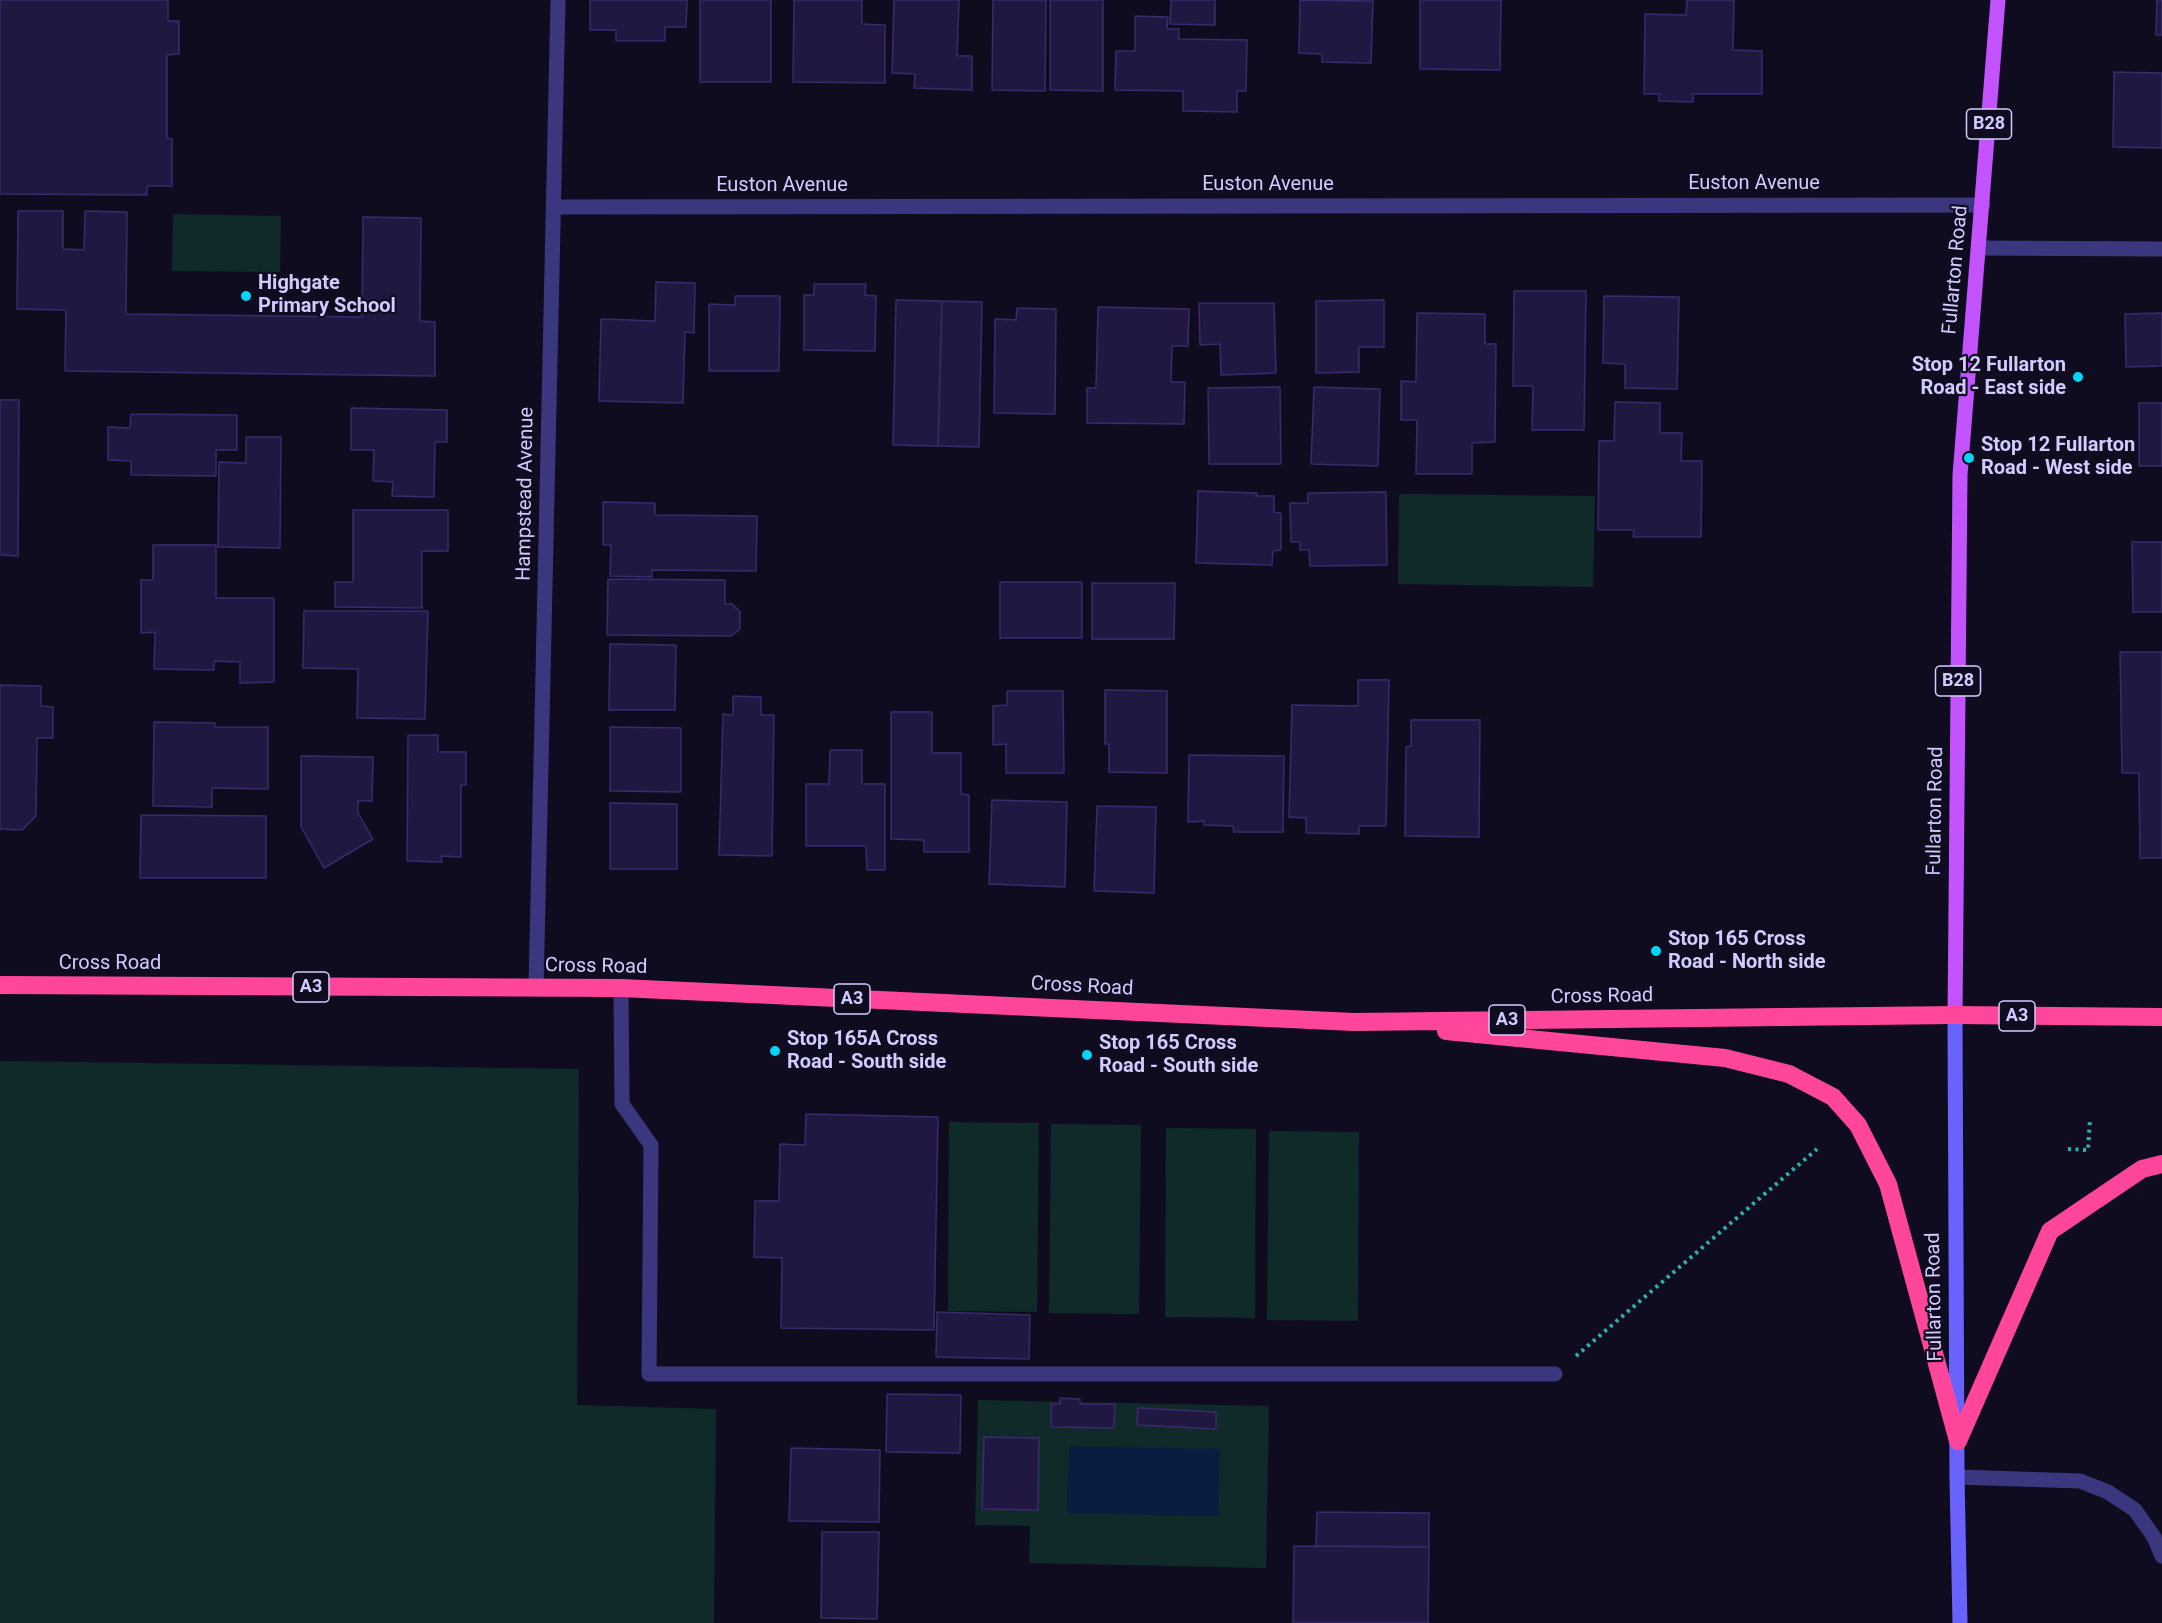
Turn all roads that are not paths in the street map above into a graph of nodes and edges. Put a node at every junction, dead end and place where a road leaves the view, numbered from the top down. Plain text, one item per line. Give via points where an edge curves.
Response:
1 (558, 0) edge
2 (1998, 0) edge
3 (1983, 205) junction
4 (554, 207) junction
5 (1978, 248) junction
6 (2162, 249) edge
7 (0, 986) edge
8 (536, 988) junction
9 (621, 988) junction
10 (1955, 1015) junction
11 (2162, 1017) edge
12 (1354, 1022) junction
13 (2162, 1164) edge
14 (1555, 1374) road end
15 (1958, 1441) junction
16 (1957, 1477) junction
17 (2162, 1556) edge
18 (1960, 1623) edge

1 - 4 street, Hampstead Avenue
2 - 3 main road, Fullarton Road / B28
3 - 4 street, Euston Avenue
3 - 5 main road, Fullarton Road / B28
4 - 8 street, Hampstead Avenue
5 - 6 street
5 - 10 main road, Fullarton Road / B28 via 1960,475
7 - 8 highway, Cross Road / A3
8 - 9 highway, Cross Road / A3
9 - 12 highway, Cross Road / A3
9 - 14 street via 622,1104 651,1144 649,1374
10 - 11 highway, Cross Road / A3
10 - 12 highway, Cross Road / A3
10 - 15 main road, Fullarton Road / B28
12 - 15 highway via 1725,1058 1790,1074 1833,1097 1858,1125 1888,1184
13 - 15 highway via 2142,1169 2050,1231
15 - 16 main road, Fullarton Road / B28
16 - 17 street via 2080,1481 2109,1492 2135,1510
16 - 18 main road, Fullarton Road / B28

